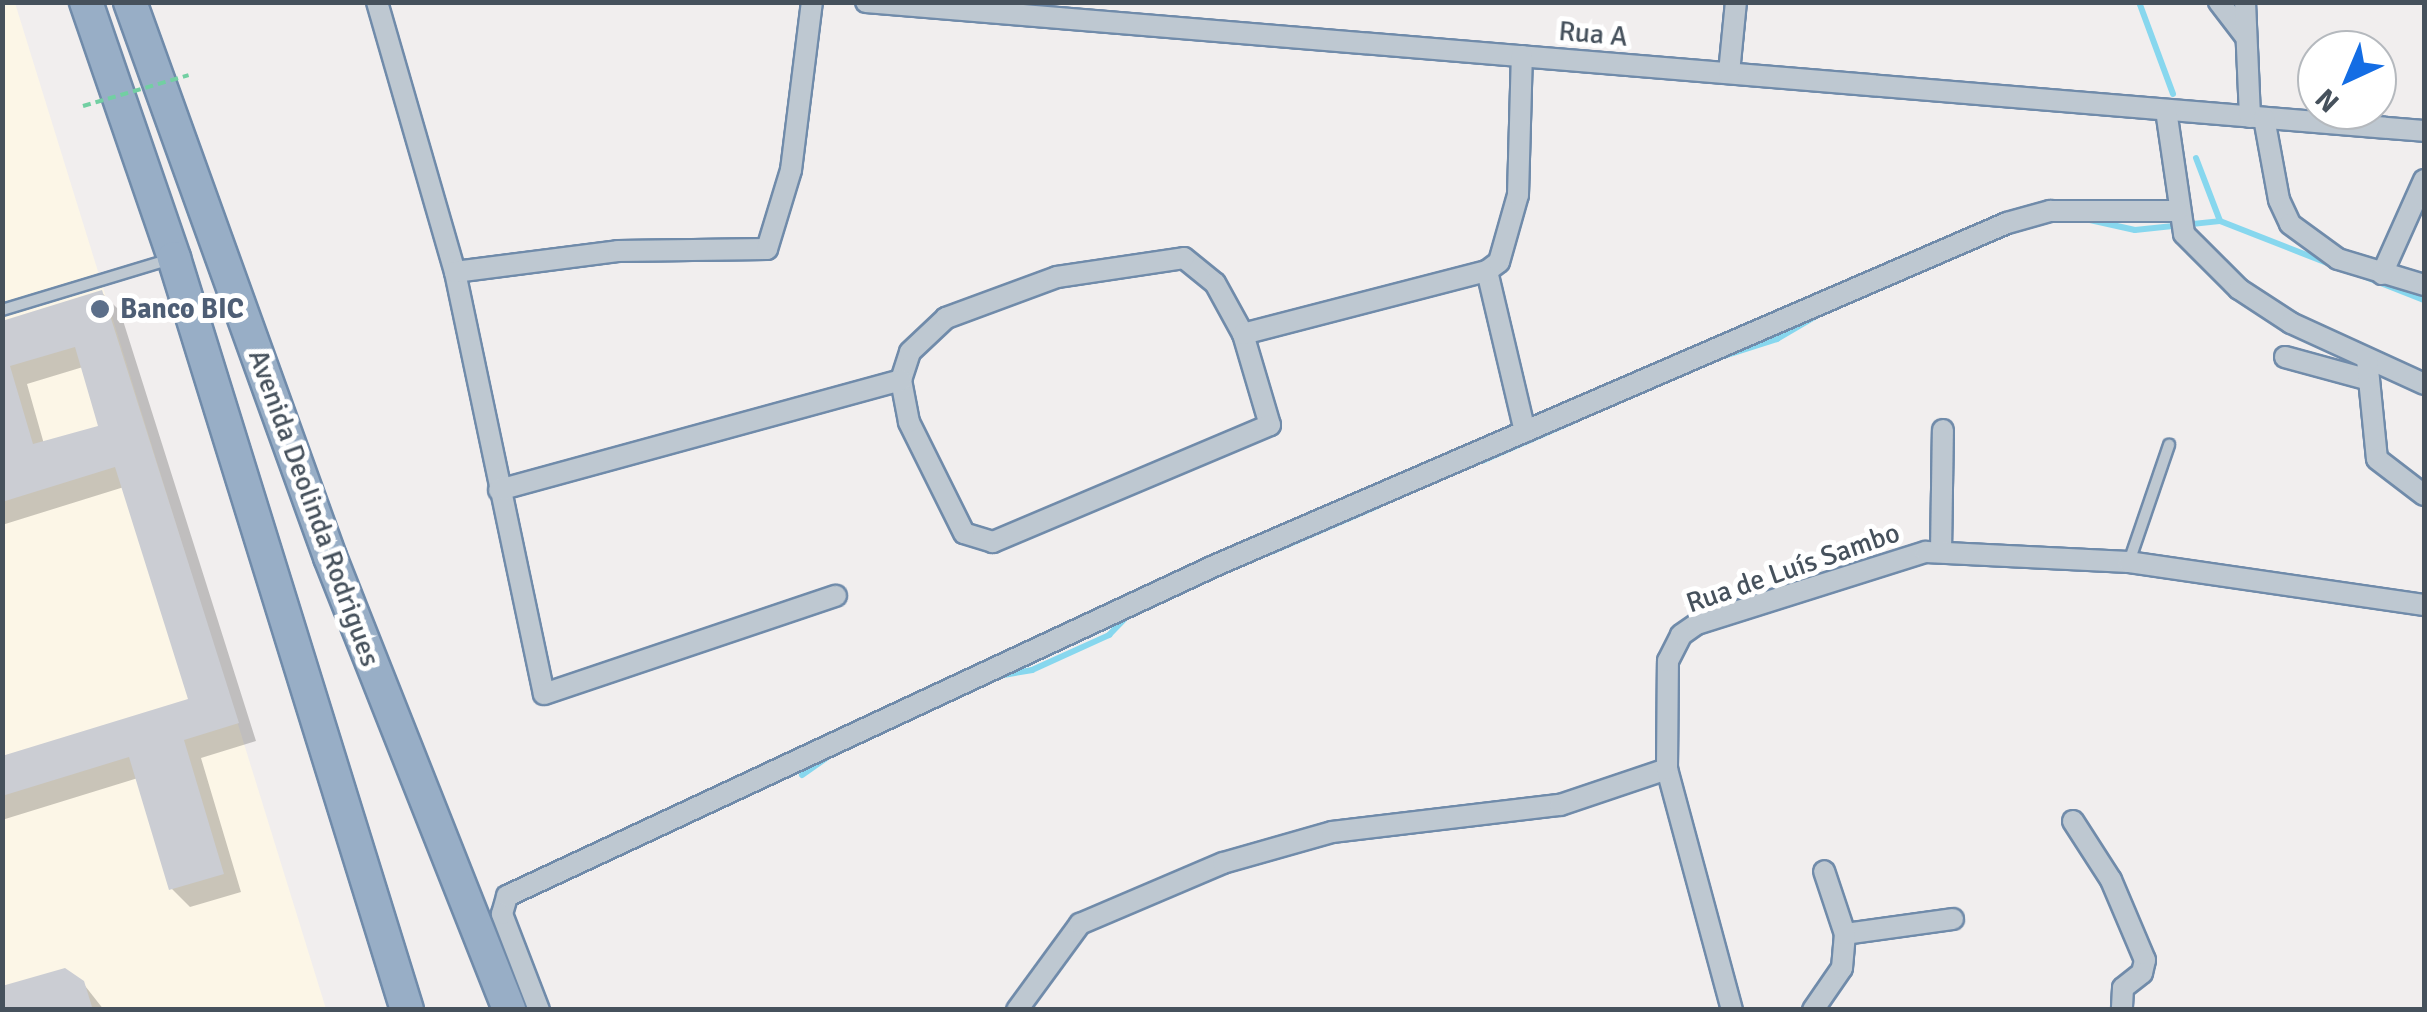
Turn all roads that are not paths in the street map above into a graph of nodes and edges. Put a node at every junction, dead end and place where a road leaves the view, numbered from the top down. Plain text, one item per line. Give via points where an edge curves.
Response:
1 (86, 2) edge
2 (130, 2) edge
3 (377, 2) edge
4 (812, 2) edge
5 (866, 2) edge
6 (1736, 2) edge
7 (2219, 2) edge
8 (2245, 2) edge
9 (1122, 11) edge
10 (2246, 38) junction
11 (1522, 56) junction
12 (1729, 73) junction
13 (2166, 110) junction
14 (2249, 116) junction
15 (2424, 131) edge
16 (2424, 180) edge
17 (2178, 212) junction
18 (174, 258) junction
19 (1487, 271) junction
20 (455, 272) junction
21 (2382, 274) junction
22 (2424, 285) edge
23 (2, 310) edge
24 (1244, 334) junction
25 (2286, 357) dead end
26 (2368, 370) junction
27 (901, 380) junction
28 (2424, 384) edge
29 (1944, 430) dead end
30 (1525, 432) junction
31 (2169, 444) dead end
32 (499, 490) junction
33 (2424, 496) edge
34 (1941, 552) junction
35 (2129, 562) junction
36 (836, 596) dead end
37 (2424, 605) edge
38 (1667, 769) junction
39 (2073, 821) dead end
40 (1824, 872) dead end
41 (1953, 919) dead end
42 (1846, 934) junction
43 (407, 1010) edge
44 (509, 1010) edge
45 (539, 1010) edge
46 (1017, 1010) edge
47 (1732, 1010) edge
48 (1814, 1010) edge
49 (2122, 1010) edge

1 - 18 highway, Avenida Deolinda Rodrigues
2 - 44 highway, Avenida Deolinda Rodrigues via 330,557
3 - 20 street
4 - 20 street via 791,170 767,249 618,251
5 - 9 street, Rua A
6 - 12 street
7 - 10 street
8 - 10 street
9 - 11 street, Rua A
10 - 14 street
11 - 12 street, Rua A
11 - 19 street via 1518,195 1506,248
12 - 13 street, Rua A
13 - 14 street, Rua A
13 - 17 street
14 - 15 street
14 - 21 street via 2290,224 2338,259
16 - 21 street
17 - 26 street via 2184,234 2239,289
17 - 30 street via 2050,211 2008,223
18 - 23 lane
18 - 43 highway, Avenida Deolinda Rodrigues
19 - 24 street
19 - 30 street
20 - 32 street
21 - 22 street
24 - 27 street via 1214,283 1184,258 1097,269 946,318 910,352
24 - 27 street via 1272,420 1264,431 993,542 978,542 952,518 909,422
25 - 26 street
26 - 28 street
26 - 33 street via 2377,459
27 - 32 street
29 - 34 street
30 - 45 street via 1214,566 506,896 502,914
31 - 35 lane
32 - 36 street via 546,696
34 - 35 street, Rua de Luís Sambo
34 - 38 street, Rua de Luís Sambo via 1808,586 1682,635 1668,661
35 - 37 street, Rua de Luís Sambo
38 - 46 street via 1560,805 1332,832 1222,864 1080,924
38 - 47 street, Rua de Luís Sambo
39 - 49 street via 2111,880 2146,960 2122,988
40 - 42 street
41 - 42 street
42 - 48 street via 1842,968

